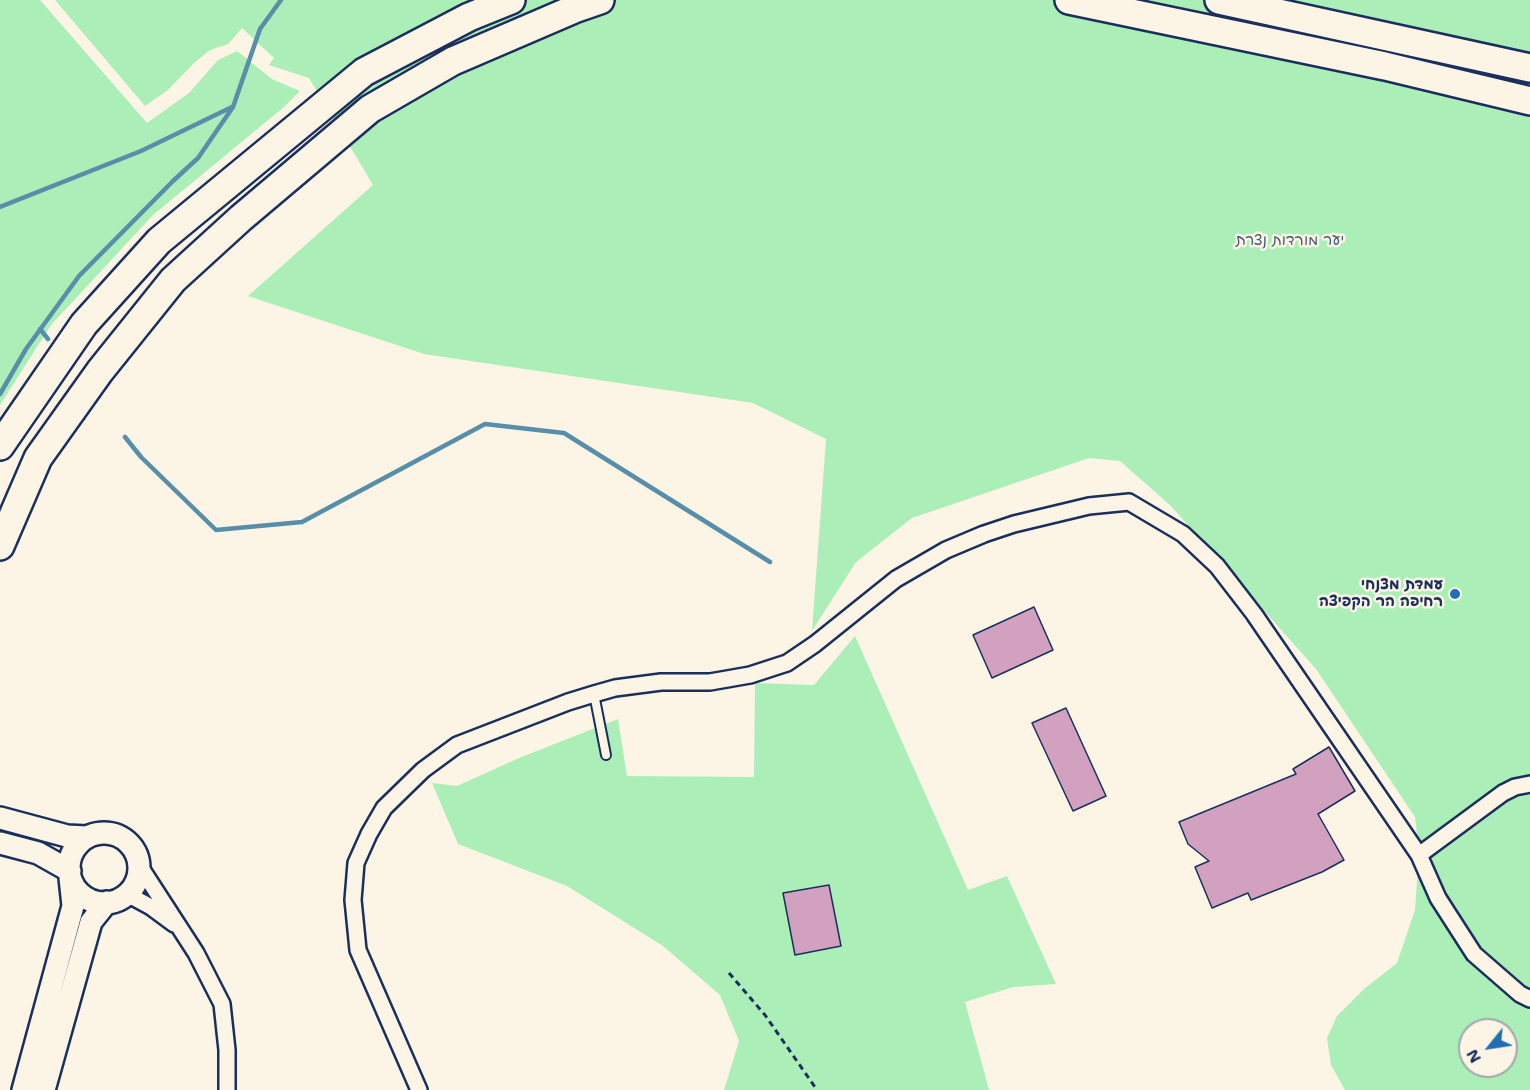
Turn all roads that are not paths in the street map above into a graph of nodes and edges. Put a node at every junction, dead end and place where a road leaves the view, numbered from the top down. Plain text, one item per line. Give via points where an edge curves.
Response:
1 (512, 0) edge
2 (600, 0) edge
3 (1069, 0) edge
4 (1219, 0) edge
5 (1530, 68) edge
6 (1530, 101) edge
7 (0, 446) edge
8 (0, 546) edge
9 (594, 694) junction
10 (606, 755) dead end
11 (1530, 784) edge
12 (7, 820) edge
13 (87, 837) junction
14 (5, 844) edge
15 (1419, 855) junction
16 (139, 865) junction
17 (70, 874) junction
18 (127, 894) junction
19 (107, 902) junction
20 (182, 929) junction
21 (1530, 999) edge
22 (23, 1090) edge
23 (44, 1090) edge
24 (227, 1090) edge
25 (419, 1090) edge

1 - 7 highway via 469,17 363,72 159,241 84,324
2 - 8 highway via 453,61 369,109 173,280 100,371 38,458
3 - 6 highway via 1385,66
4 - 5 highway
9 - 10 lane
9 - 15 street via 661,682 710,682 787,663 896,579 946,550 1014,524 1089,506 1130,502 1183,534 1217,566
9 - 25 street via 457,745 384,808 356,863 353,900 358,950
11 - 15 street via 1503,793
12 - 13 street via 67,836
13 - 16 street via 110,833 120,837 130,844
13 - 17 street via 72,854
14 - 17 street via 38,853
15 - 21 street via 1438,898 1474,954
16 - 18 street via 134,886
16 - 20 street
17 - 19 street via 76,889 85,897
17 - 22 street via 73,906
18 - 19 street
18 - 20 street
19 - 23 street via 92,922
20 - 24 street via 222,1004

